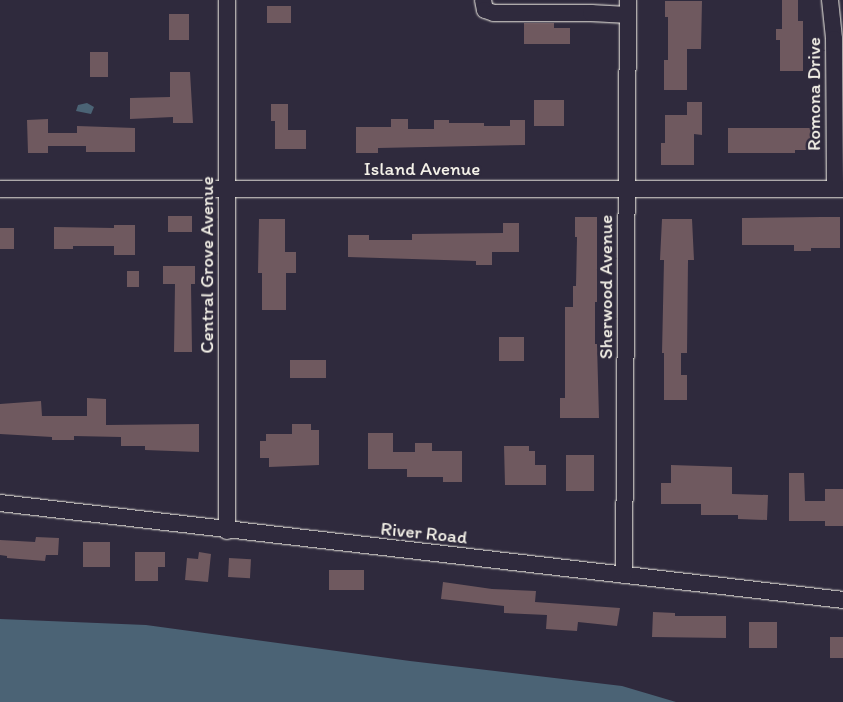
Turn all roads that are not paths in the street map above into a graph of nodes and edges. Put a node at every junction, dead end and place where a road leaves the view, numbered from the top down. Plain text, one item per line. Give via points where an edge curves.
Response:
1 (227, 0) edge
2 (483, 0) edge
3 (830, 0) edge
4 (627, 4) edge
5 (228, 188) junction
6 (0, 189) edge
7 (626, 189) junction
8 (839, 189) edge
9 (0, 503) edge
10 (227, 531) junction
11 (624, 575) junction
12 (843, 600) edge

1 - 5 street, Central Grove Avenue
2 - 4 street via 485,10 494,13
3 - 8 street, Romona Drive
4 - 7 street, Sherwood Avenue
5 - 6 street, Island Avenue
5 - 7 street, Island Avenue
5 - 10 street, Central Grove Avenue
7 - 8 street, Island Avenue
7 - 11 street, Sherwood Avenue
9 - 10 street, River Road
10 - 11 street, River Road
11 - 12 street, River Road

